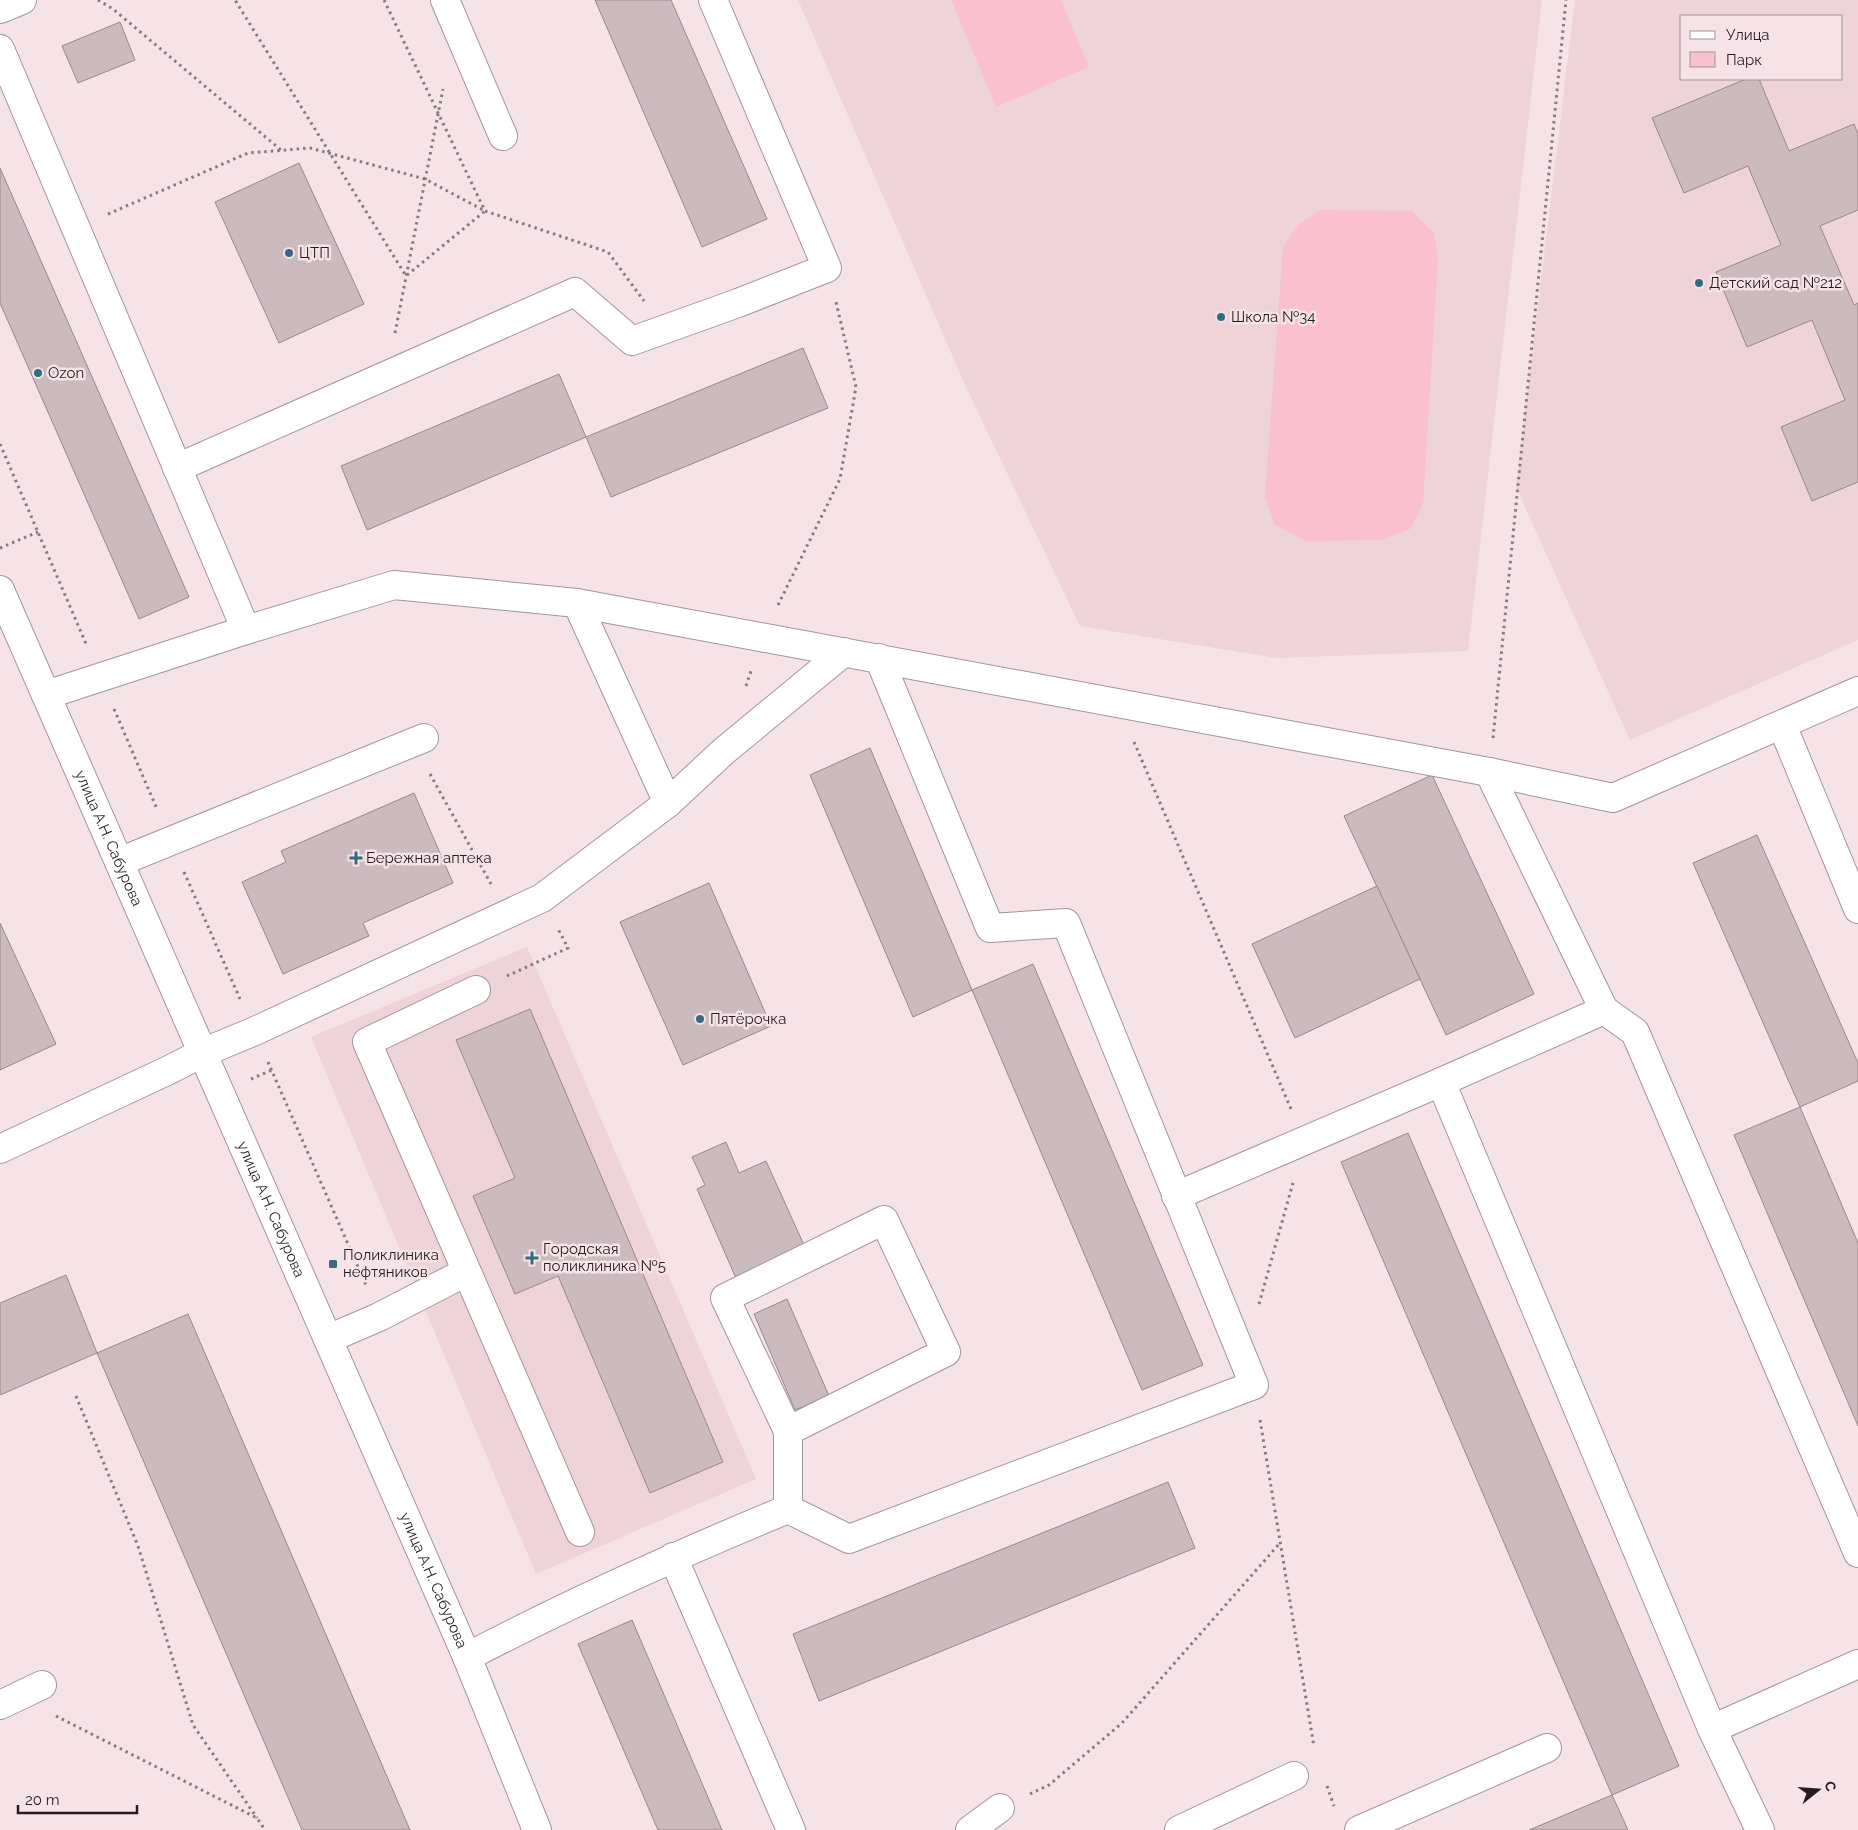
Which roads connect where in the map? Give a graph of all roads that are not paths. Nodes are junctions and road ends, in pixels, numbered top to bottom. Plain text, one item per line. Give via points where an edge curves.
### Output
1 (22, 0) edge
2 (445, 0) edge
3 (713, 0) edge
4 (0, 9) edge
5 (0, 49) edge
6 (502, 136) dead end
7 (178, 468) junction
8 (0, 590) edge
9 (578, 603) junction
10 (246, 630) junction
11 (844, 652) junction
12 (879, 658) junction
13 (1858, 691) edge
14 (46, 695) junction
15 (1782, 725) junction
16 (418, 740) road end
17 (1489, 772) junction
18 (668, 802) junction
19 (119, 862) junction
20 (1858, 909) edge
21 (476, 990) road end
22 (1604, 1010) junction
23 (202, 1053) junction
24 (1441, 1082) junction
25 (0, 1149) edge
26 (1176, 1196) junction
27 (466, 1272) junction
28 (328, 1339) junction
29 (788, 1431) junction
30 (788, 1509) junction
31 (580, 1532) dead end
32 (1858, 1552) edge
33 (674, 1557) junction
34 (467, 1657) junction
35 (1858, 1664) edge
36 (42, 1685) dead end
37 (9, 1701) edge
38 (1712, 1729) junction
39 (1547, 1748) dead end
40 (1294, 1776) dead end
41 (1000, 1808) road end
42 (537, 1830) edge
43 (791, 1830) edge
44 (970, 1830) edge
45 (1179, 1830) edge
46 (1359, 1830) edge
47 (1760, 1830) edge

1 - 4 street
2 - 6 street
3 - 7 street via 827,268 632,340 575,292
5 - 7 street
7 - 10 street
8 - 14 street, улица А.Н. Сабурова
9 - 10 street via 394,585
9 - 11 street
9 - 18 street
10 - 14 street
11 - 12 street
11 - 18 street
12 - 17 street
12 - 26 street via 990,928 1066,923
13 - 15 street
14 - 19 street, улица А.Н. Сабурова
15 - 17 street via 1613,798
15 - 20 street
16 - 19 street
17 - 22 street
18 - 23 street via 542,898
19 - 23 street, улица А.Н. Сабурова
21 - 27 street via 367,1042
22 - 24 street
22 - 32 street via 1635,1032
23 - 25 street
23 - 28 street, улица А.Н. Сабурова
24 - 26 street
24 - 38 street
26 - 30 street via 1254,1385 849,1539
27 - 28 street
27 - 31 street
28 - 34 street, улица А.Н. Сабурова
29 - 29 street via 946,1352 884,1220 725,1298
29 - 30 street
30 - 33 street
33 - 34 street
33 - 43 street
34 - 42 street, улица А.Н. Сабурова
35 - 38 street
36 - 37 street
38 - 47 street
39 - 46 street
40 - 45 street
41 - 44 street

